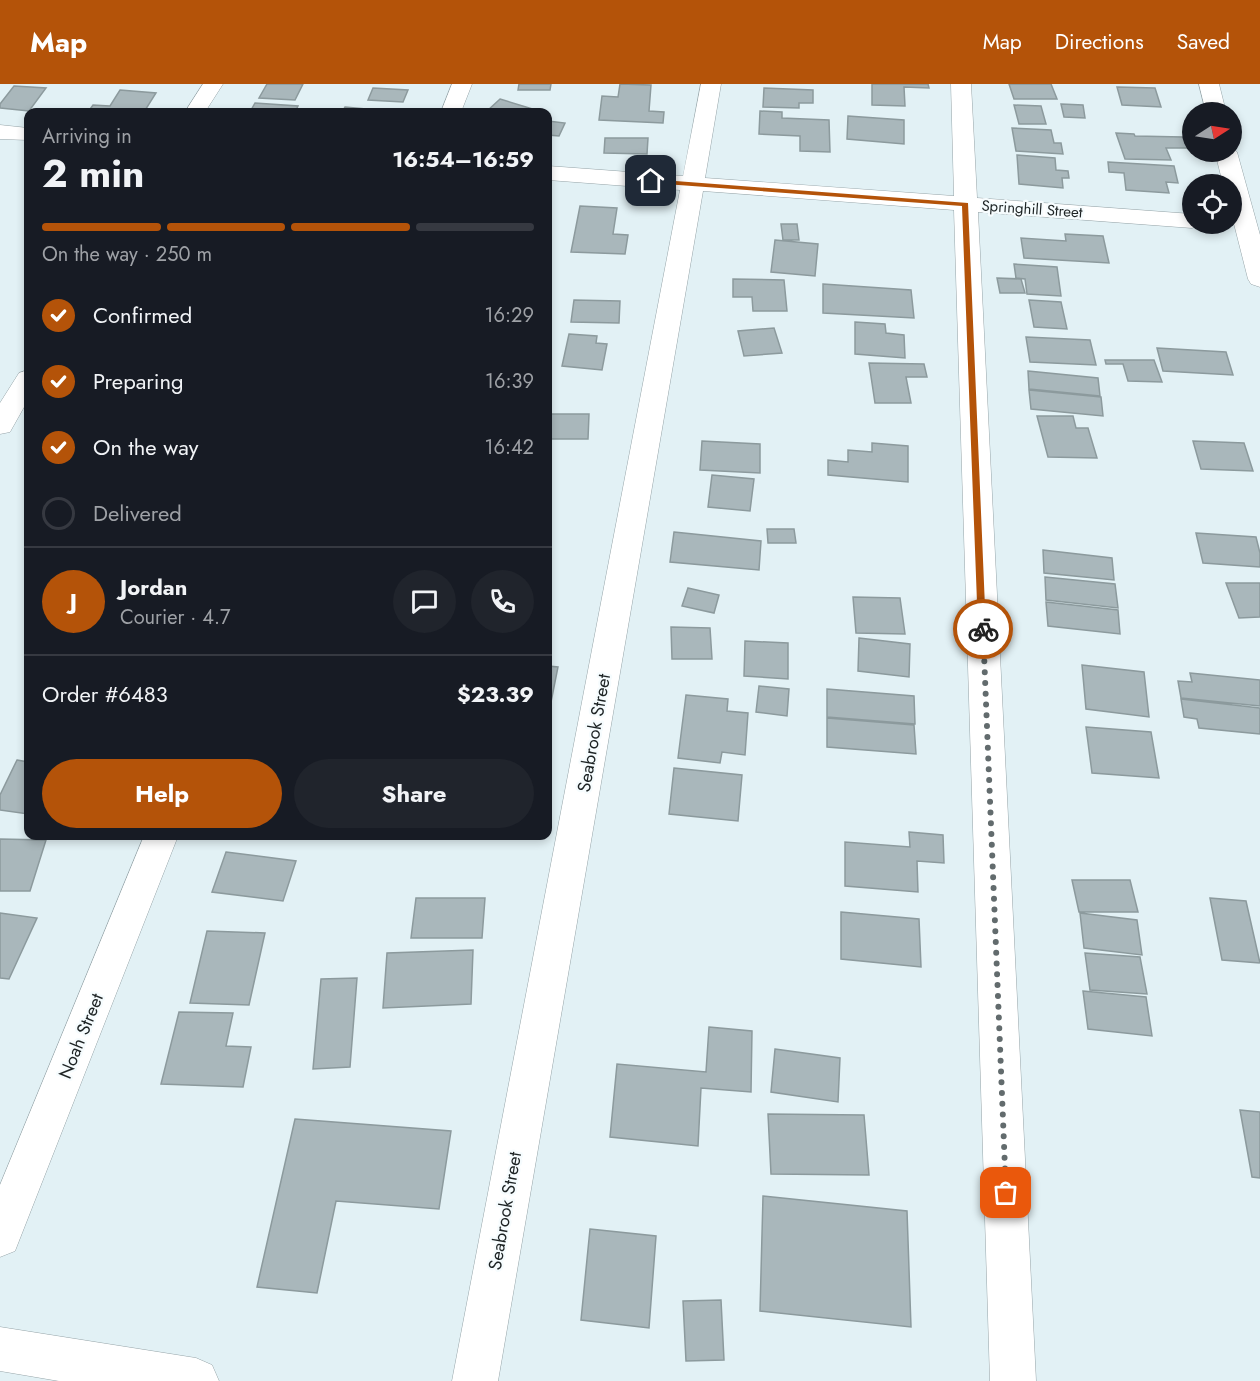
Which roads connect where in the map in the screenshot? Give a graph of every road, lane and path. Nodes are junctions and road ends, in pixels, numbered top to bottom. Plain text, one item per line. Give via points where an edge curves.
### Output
1 (213, 84) edge
2 (462, 84) edge
3 (711, 84) edge
4 (961, 84) edge
5 (1209, 84) edge
6 (1214, 102) edge
7 (198, 108) edge
8 (453, 108) edge
9 (0, 132) edge
10 (24, 134) edge
11 (1228, 162) edge
12 (552, 173) edge
13 (693, 184) junction
14 (966, 204) junction
15 (1182, 220) edge
16 (1243, 225) edge
17 (1260, 279) edge
18 (24, 386) edge
19 (0, 425) edge
20 (159, 840) edge
21 (0, 1236) edge
22 (0, 1349) edge
23 (196, 1381) edge
24 (476, 1381) edge
25 (1013, 1381) edge

1 - 7 street
2 - 8 street
3 - 13 street, Seabrook Street
4 - 14 street
5 - 6 street
9 - 10 street
11 - 16 street
12 - 13 street, Springhill Street
13 - 14 street, Springhill Street
13 - 24 street, Seabrook Street
14 - 15 street, Springhill Street
14 - 25 street
16 - 17 street
18 - 19 street
20 - 21 street, Noah Street
22 - 23 street

